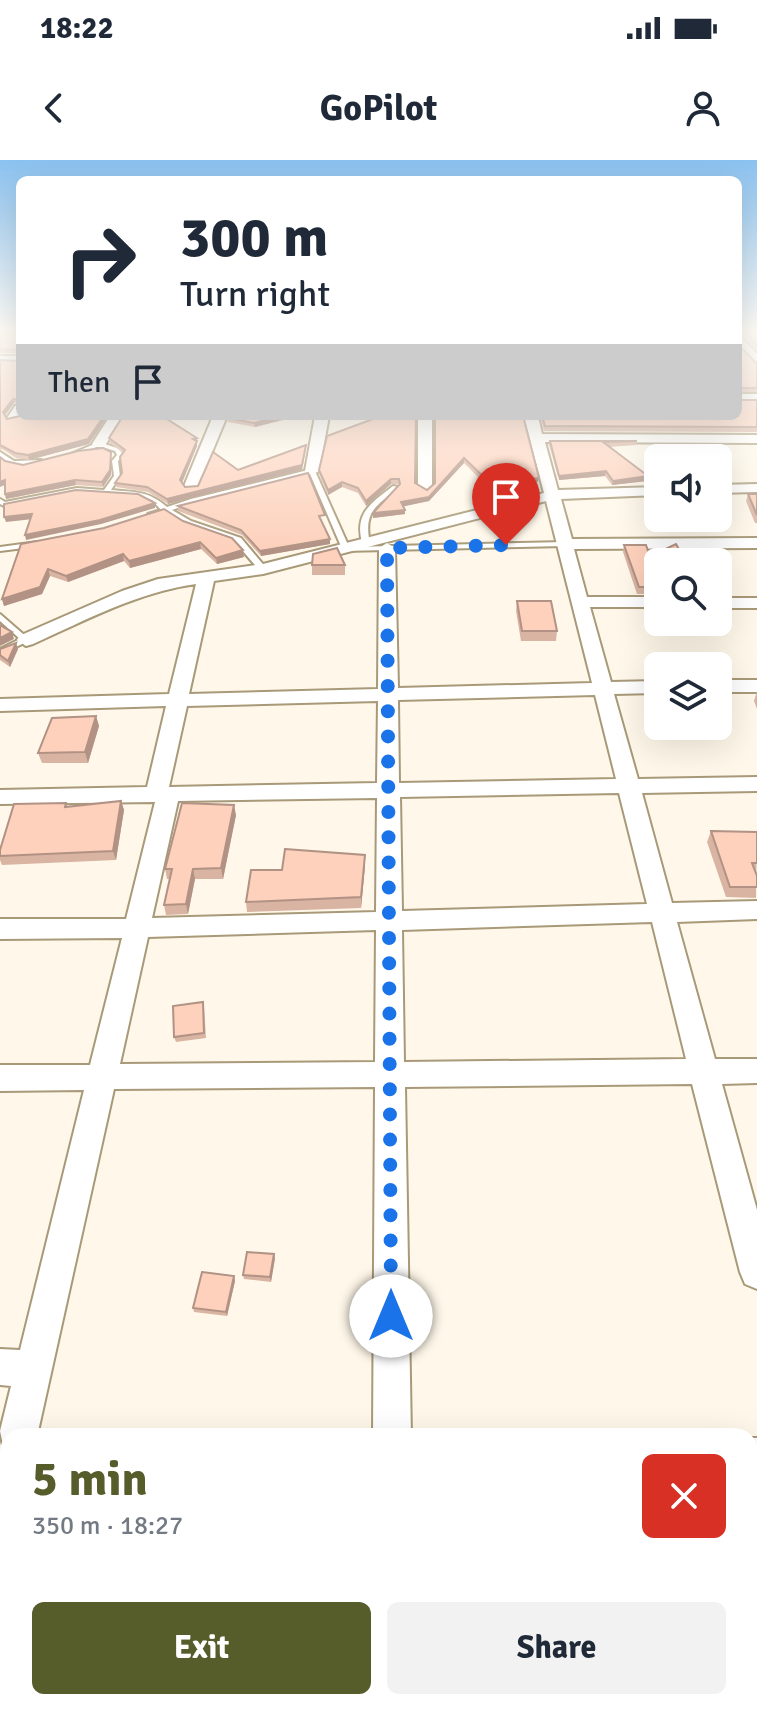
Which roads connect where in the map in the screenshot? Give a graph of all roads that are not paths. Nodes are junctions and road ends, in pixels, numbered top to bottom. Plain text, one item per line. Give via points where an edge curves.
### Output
1 (114, 420) edge
2 (219, 420) edge
3 (321, 420) edge
4 (425, 420) edge
5 (534, 427) edge
6 (757, 439) edge
7 (99, 444) junction
8 (0, 454) edge
9 (69, 456) edge
10 (48, 461) edge
11 (312, 471) junction
12 (395, 487) edge
13 (425, 488) edge
14 (757, 488) edge
15 (732, 489) edge
16 (107, 491) junction
17 (644, 492) edge
18 (192, 493) junction
19 (552, 495) junction
20 (1, 504) edge
21 (166, 510) junction
22 (145, 518) edge
23 (45, 543) edge
24 (757, 543) edge
25 (565, 544) junction
26 (377, 546) junction
27 (0, 549) edge
28 (346, 549) junction
29 (263, 569) junction
30 (206, 577) junction
31 (580, 602) junction
32 (644, 602) edge
33 (732, 603) edge
34 (757, 603) edge
35 (0, 617) edge
36 (26, 640) junction
37 (0, 652) edge
38 (732, 686) edge
39 (757, 686) edge
40 (644, 687) edge
41 (603, 688) junction
42 (388, 694) junction
43 (178, 701) junction
44 (0, 705) edge
45 (757, 784) edge
46 (629, 786) junction
47 (388, 790) junction
48 (162, 795) junction
49 (0, 797) edge
50 (757, 910) edge
51 (662, 912) junction
52 (389, 920) junction
53 (137, 928) junction
54 (0, 929) edge
55 (757, 1071) edge
56 (704, 1072) junction
57 (390, 1075) junction
58 (102, 1077) junction
59 (0, 1078) edge
60 (757, 1272) edge
61 (17, 1368) edge
62 (18, 1428) edge
63 (392, 1428) edge

1 - 7 street
2 - 18 street
3 - 11 street
4 - 13 street
5 - 6 street
5 - 19 street
7 - 9 lane
7 - 16 lane via 120,455 115,461 117,476
8 - 10 lane via 13,463
11 - 18 lane
11 - 28 lane
12 - 26 lane via 363,517 362,528
14 - 15 street
16 - 20 lane via 77,490
16 - 21 lane via 140,494
17 - 19 street
18 - 21 lane
19 - 25 street
19 - 26 street
21 - 22 lane
21 - 29 lane via 238,540
23 - 27 lane
24 - 25 street
25 - 26 lane
25 - 31 street
26 - 28 street
26 - 42 street
28 - 29 street
29 - 30 street
30 - 36 street via 128,595
30 - 43 street
31 - 32 street
31 - 41 street
33 - 34 street
35 - 36 lane
36 - 37 lane
38 - 39 street
40 - 41 street
41 - 42 street
41 - 46 street
42 - 43 street
42 - 47 street
43 - 44 street
43 - 48 street
45 - 46 street
46 - 47 street
46 - 51 street
47 - 48 street
47 - 52 street
48 - 49 street
48 - 53 street
50 - 51 street
51 - 52 street
51 - 56 street
52 - 53 street
52 - 57 street
53 - 54 street
53 - 58 street
55 - 56 street
56 - 57 street
56 - 60 street
57 - 58 street
57 - 63 street
58 - 59 street
58 - 61 street
61 - 62 street

